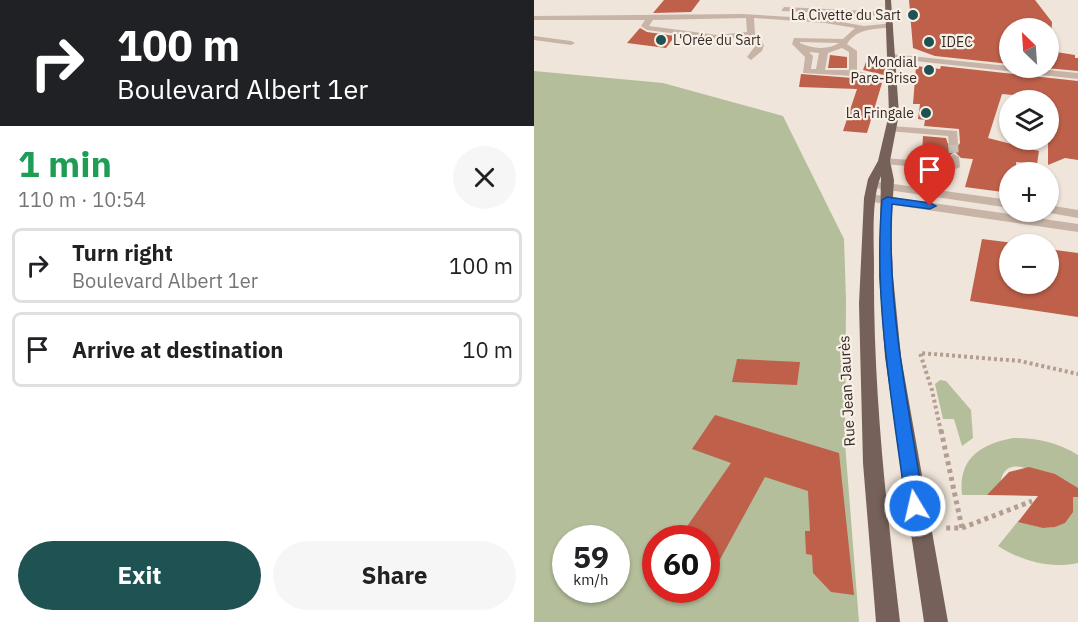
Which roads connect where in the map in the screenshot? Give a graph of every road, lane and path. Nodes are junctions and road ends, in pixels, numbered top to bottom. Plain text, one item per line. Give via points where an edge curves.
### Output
1 (783, 0) edge
2 (888, 0) edge
3 (782, 9) junction
4 (733, 10) dead end
5 (889, 14) junction
6 (650, 18) junction
7 (750, 18) junction
8 (535, 19) edge
9 (890, 25) junction
10 (865, 28) junction
11 (751, 34) junction
12 (534, 38) edge
13 (571, 43) dead end
14 (843, 43) junction
15 (801, 49) junction
16 (824, 50) junction
17 (751, 57) dead end
18 (891, 57) junction
19 (820, 72) junction
20 (853, 73) junction
21 (1078, 76) edge
22 (892, 80) junction
23 (892, 129) junction
24 (953, 142) dead end
25 (954, 157) dead end
26 (884, 161) junction
27 (879, 192) junction
28 (999, 203) edge
29 (1059, 210) edge
30 (1078, 213) edge
31 (1078, 228) edge
32 (1078, 374) edge
33 (1032, 501) dead end
34 (919, 528) junction
35 (962, 528) junction
36 (888, 622) edge
37 (936, 622) edge

1 - 3 street
2 - 5 main road, Rue Jean Jaurès
3 - 4 street
3 - 5 street
5 - 9 main road, Rue Jean Jaurès
6 - 7 street
6 - 8 street
6 - 11 street via 647,28 717,38
7 - 10 street
7 - 11 street
9 - 10 street
9 - 18 main road, Rue Jean Jaurès
10 - 14 street via 849,34
11 - 17 street via 760,45
12 - 13 street
14 - 15 street via 797,40
14 - 16 street
14 - 20 street via 853,51
15 - 16 street
15 - 19 street via 809,56 806,71
16 - 19 street
18 - 21 street
18 - 22 main road, Rue Jean Jaurès
19 - 20 street
20 - 22 street
22 - 23 main road, Rue Jean Jaurès
23 - 24 street via 953,133
23 - 26 main road, Rue Jean Jaurès
25 - 26 street via 954,167
26 - 27 main road, Rue Jean Jaurès via 878,171
27 - 28 street
27 - 31 street
27 - 34 main road, Rue Jean Jaurès via 889,320
27 - 36 main road, Rue Jean Jaurès via 865,314 872,459
29 - 30 street
32 - 35 path via 1035,364 920,353 932,390
33 - 35 path
34 - 35 path
34 - 37 main road, Rue Jean Jaurès

